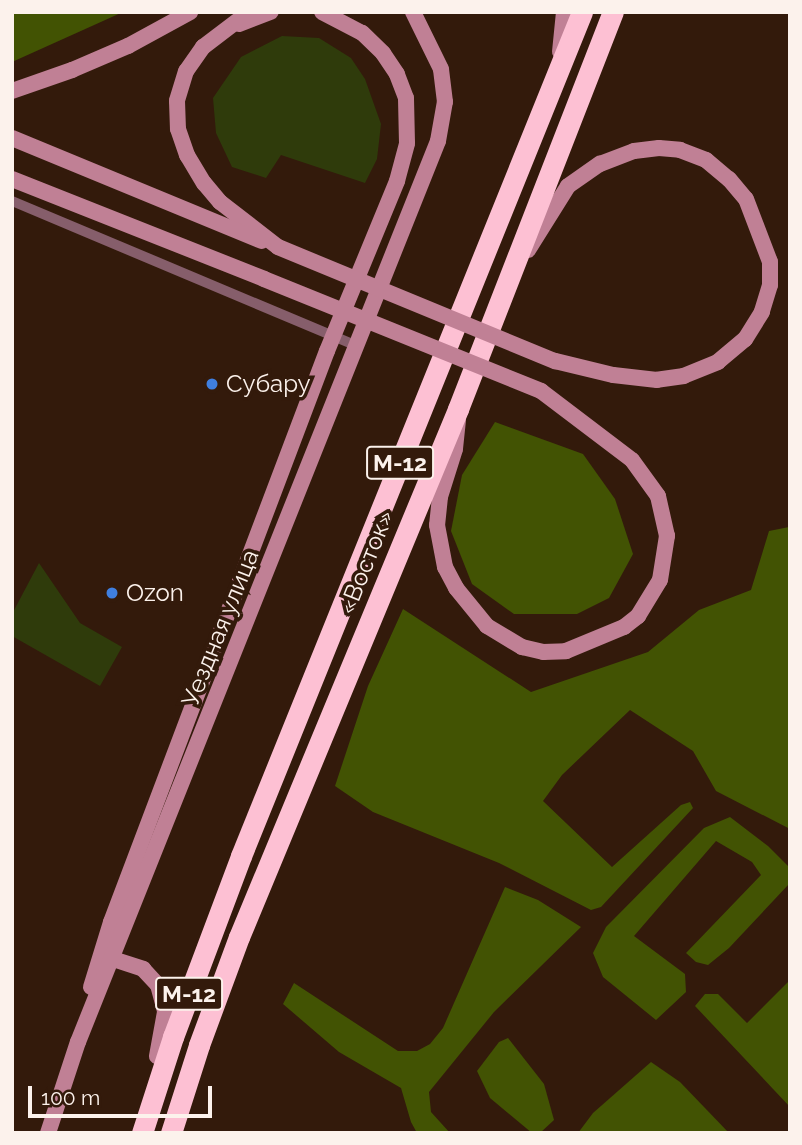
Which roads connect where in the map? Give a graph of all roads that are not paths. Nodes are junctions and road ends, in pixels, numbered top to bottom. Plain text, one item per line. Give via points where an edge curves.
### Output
1 (190, 12) edge
2 (249, 12) edge
3 (271, 12) edge
4 (323, 12) edge
5 (413, 12) edge
6 (564, 12) edge
7 (582, 12) edge
8 (613, 12) edge
9 (234, 26) junction
10 (559, 69) junction
11 (12, 91) edge
12 (12, 138) edge
13 (12, 180) edge
14 (12, 201) edge
15 (278, 247) junction
16 (507, 282) junction
17 (333, 336) junction
18 (357, 346) junction
19 (457, 409) junction
20 (108, 956) junction
21 (48, 1133) edge
22 (141, 1133) edge
23 (171, 1133) edge

1 - 11 street via 128,46
2 - 9 street
3 - 9 street
4 - 17 street, Уездная улица via 362,33 383,53 397,74 409,121 397,181
5 - 18 street, Уездная улица via 441,69 445,102 438,141
6 - 10 street
7 - 10 highway, «Восток»
8 - 16 highway, «Восток» / М-12
9 - 15 street via 203,47 186,71 177,101 178,129 187,155 212,193
10 - 22 highway, «Восток» / М-12 via 236,869
12 - 15 street
13 - 19 street, bridge via 541,391 632,460 658,496 667,536 660,580 638,616 624,627 566,651 522,647 487,625 445,567 437,525 459,427
14 - 17 street
15 - 16 street, bridge via 555,362 657,380 684,376 718,362 745,339 762,312 770,285 770,262 746,199 729,178 706,160 680,150 634,151 600,164 568,186
16 - 19 highway, «Восток» / М-12
17 - 18 street
17 - 20 street, Уездная улица via 116,909
18 - 20 street, Уездная улица
19 - 23 highway, «Восток» / М-12 via 239,937
20 - 21 street, Уездная улица
20 - 22 street via 151,976 165,1012

